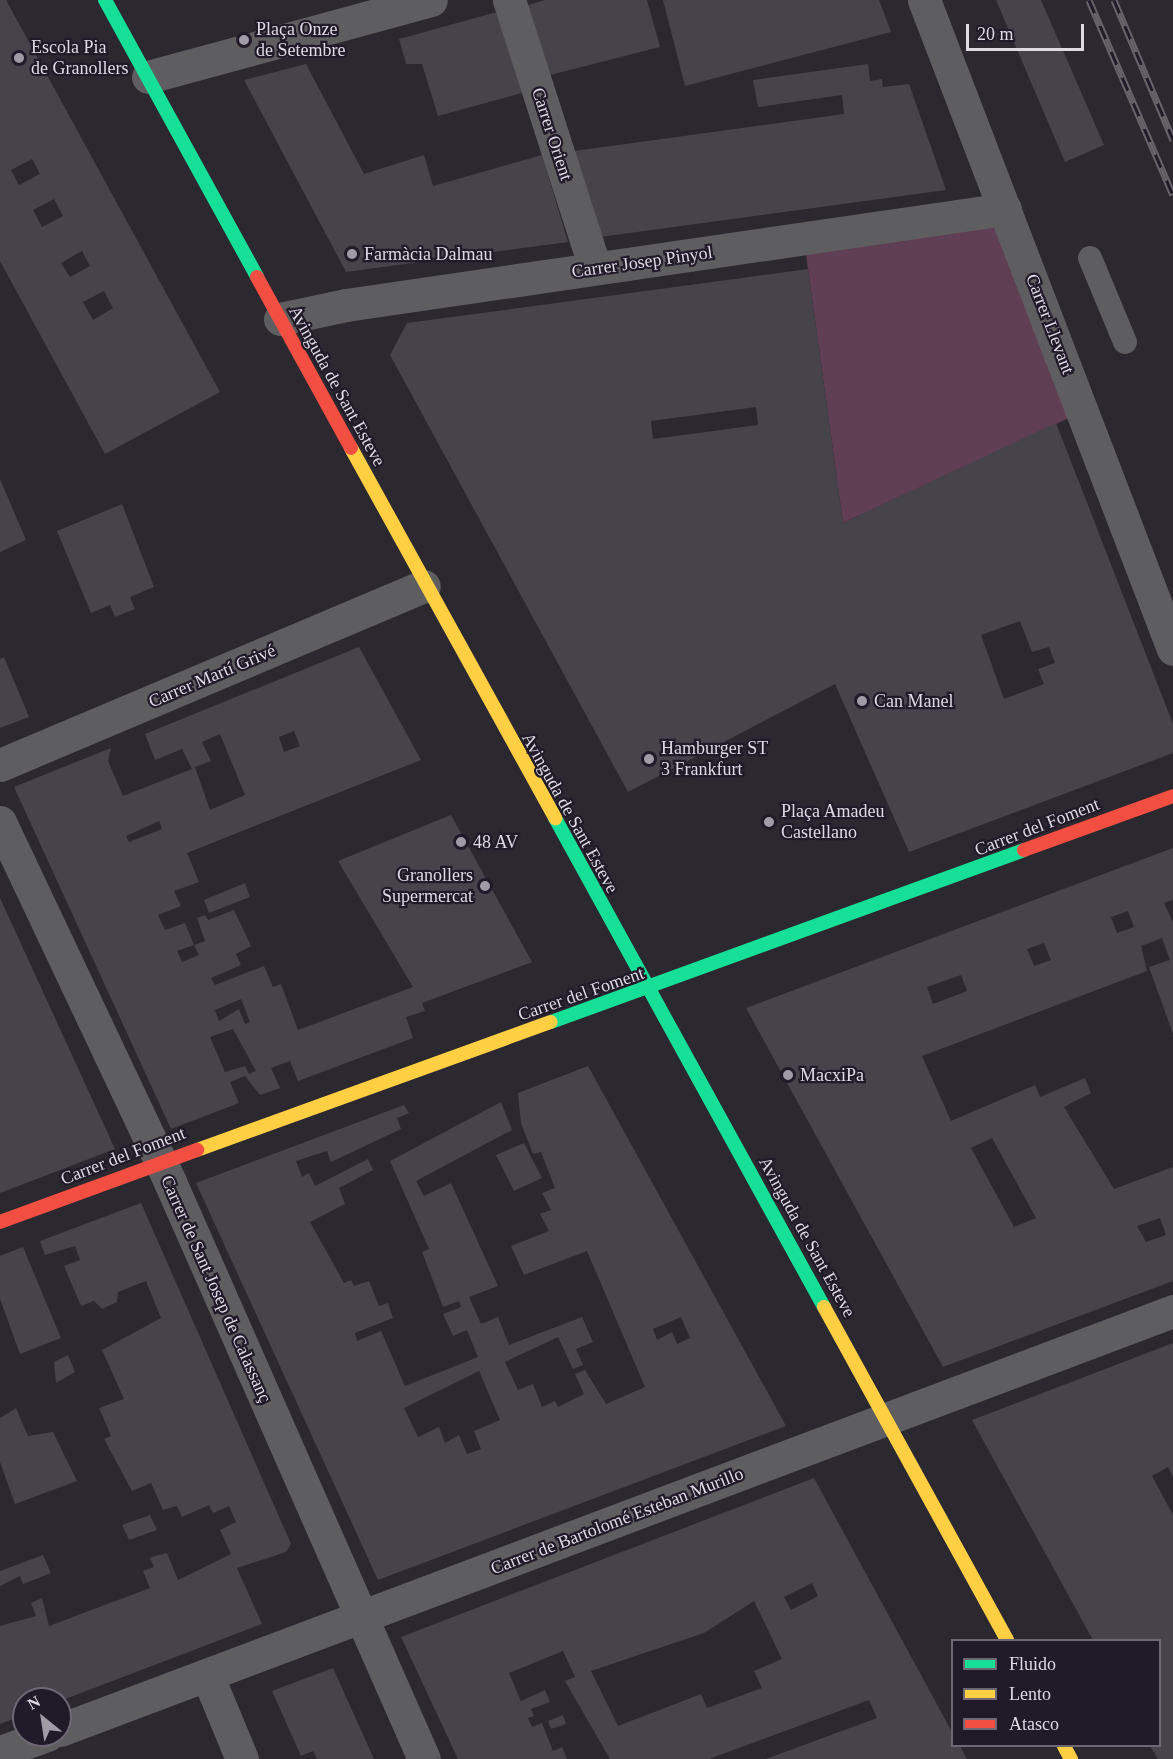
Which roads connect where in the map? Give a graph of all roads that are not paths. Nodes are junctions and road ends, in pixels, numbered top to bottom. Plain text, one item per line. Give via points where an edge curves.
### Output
1 (105, 0) edge
2 (431, 0) edge
3 (509, 0) edge
4 (924, 0) edge
5 (147, 77) junction
6 (1005, 208) junction
7 (1090, 258) dead end
8 (595, 268) junction
9 (280, 320) junction
10 (1125, 342) dead end
11 (424, 586) junction
12 (1173, 649) edge
13 (0, 765) edge
14 (1173, 795) edge
15 (0, 822) edge
16 (647, 990) junction
17 (159, 1160) junction
18 (0, 1222) edge
19 (1173, 1311) edge
20 (886, 1417) junction
21 (360, 1621) junction
22 (1006, 1639) edge
23 (208, 1677) junction
24 (72, 1726) edge
25 (242, 1759) edge
26 (424, 1759) edge

1 - 5 street, Avinguda de Sant Esteve
2 - 5 street
3 - 8 street, Carrer Orient
4 - 6 street, Carrer Llevant
5 - 9 street, Avinguda de Sant Esteve
6 - 8 street, Carrer Josep Pinyol
6 - 12 street, Carrer Llevant
7 - 10 lane
8 - 9 street, Carrer Josep Pinyol
9 - 11 street, Avinguda de Sant Esteve
11 - 13 street, Carrer Martí Grivé
11 - 16 street, Avinguda de Sant Esteve
14 - 16 street, Carrer del Foment
15 - 17 street, Carrer de Sant Josep de Calassanç
16 - 17 street, Carrer del Foment
16 - 20 street, Avinguda de Sant Esteve
17 - 18 street, Carrer del Foment
17 - 21 street, Carrer de Sant Josep de Calassanç
19 - 20 street, Carrer de Bartolomé Esteban Murillo
20 - 21 street, Carrer de Bartolomé Esteban Murillo
20 - 22 street, Avinguda de Sant Esteve
21 - 23 street, Carrer de Bartolomé Esteban Murillo
21 - 26 street, Carrer de Sant Josep de Calassanç
23 - 24 street, Carrer de Bartolomé Esteban Murillo
23 - 25 street

